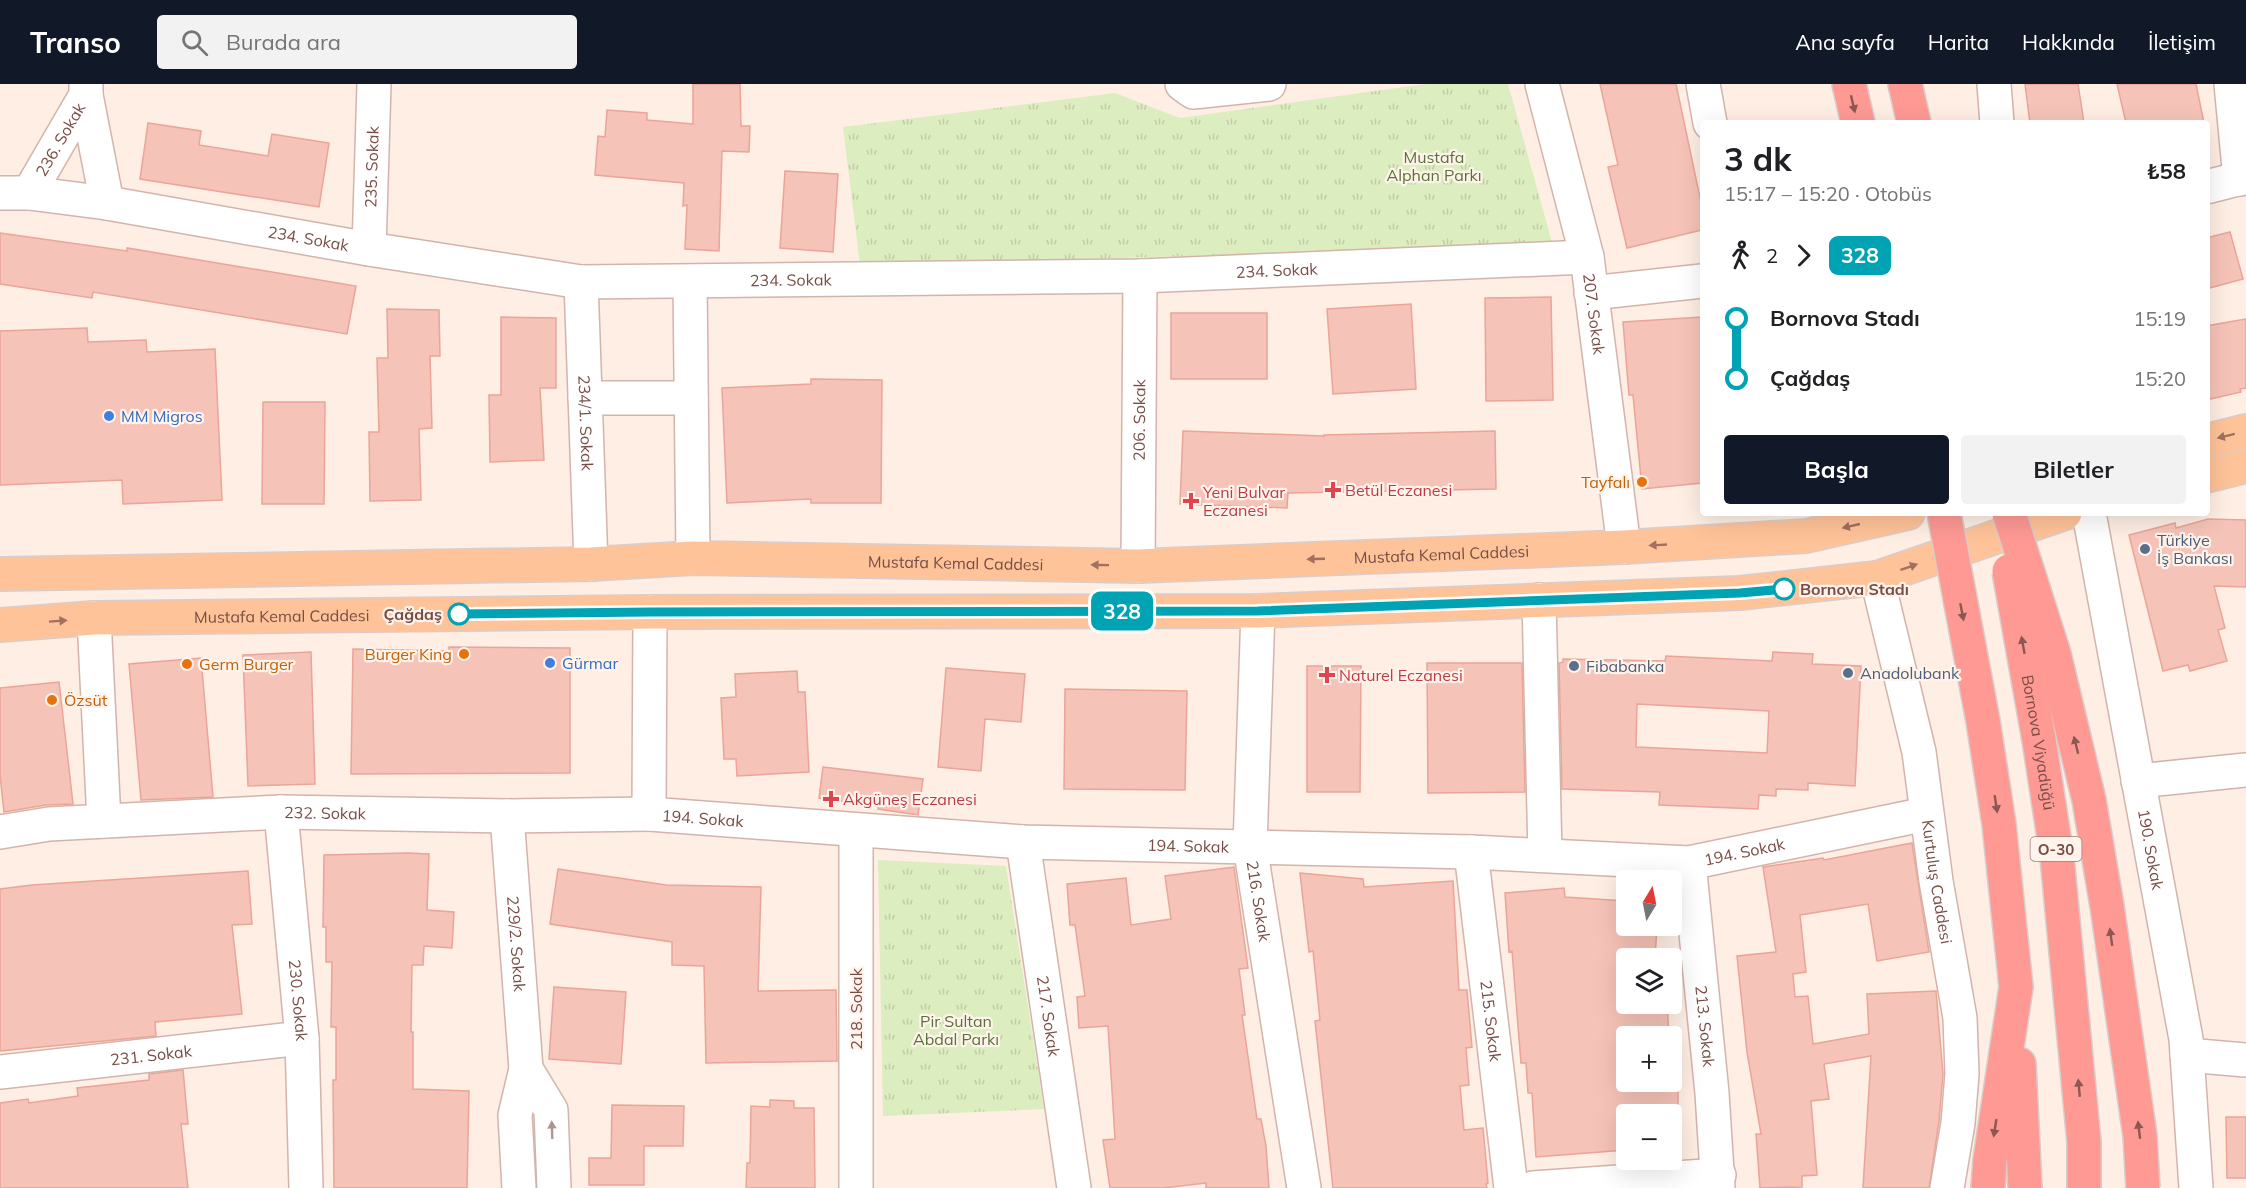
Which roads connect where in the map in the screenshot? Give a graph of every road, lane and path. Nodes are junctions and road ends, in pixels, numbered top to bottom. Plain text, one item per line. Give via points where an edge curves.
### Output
1 (374, 84) edge
2 (1182, 84) edge
3 (1269, 84) edge
4 (1542, 84) edge
5 (1703, 84) edge
6 (1849, 84) edge
7 (1905, 84) edge
8 (1994, 84) edge
9 (2230, 84) edge
10 (86, 89) edge
11 (1709, 120) edge
12 (1857, 120) edge
13 (1913, 120) edge
14 (1997, 120) edge
15 (2243, 178) edge
16 (2210, 186) edge
17 (14, 193) edge
18 (107, 203) junction
19 (369, 249) junction
20 (1587, 257) junction
21 (1140, 276) junction
22 (1700, 281) edge
23 (581, 282) junction
24 (690, 282) junction
25 (1591, 293) junction
26 (585, 398) junction
27 (691, 399) junction
28 (2246, 431) edge
29 (2210, 440) edge
30 (2246, 466) edge
31 (2210, 475) edge
32 (1895, 516) edge
33 (1945, 516) edge
34 (1999, 516) edge
35 (2010, 516) edge
36 (2056, 516) edge
37 (2090, 516) edge
38 (1624, 547) junction
39 (693, 558) junction
40 (591, 564) junction
41 (1138, 566) junction
42 (0, 574) edge
43 (1877, 578) junction
44 (1539, 600) junction
45 (1258, 611) junction
46 (650, 612) junction
47 (94, 618) junction
48 (0, 625) edge
49 (2246, 770) edge
50 (2138, 781) junction
51 (281, 812) junction
52 (649, 814) junction
53 (1926, 814) junction
54 (507, 816) junction
55 (104, 821) junction
56 (856, 830) junction
57 (0, 832) edge
58 (1023, 842) junction
59 (1250, 846) junction
60 (1471, 852) junction
61 (1545, 855) junction
62 (1689, 863) junction
63 (2016, 987) junction
64 (302, 1038) junction
65 (2187, 1055) junction
66 (2246, 1060) edge
67 (526, 1069) junction
68 (0, 1072) edge
69 (1719, 1181) edge
70 (306, 1188) edge
71 (519, 1188) edge
72 (554, 1188) edge
73 (856, 1188) edge
74 (1074, 1188) edge
75 (1305, 1188) edge
76 (1511, 1188) edge
77 (1533, 1188) edge
78 (1947, 1188) edge
79 (1989, 1188) edge
80 (2025, 1188) edge
81 (2084, 1188) edge
82 (2143, 1188) edge
83 (2196, 1188) edge

1 - 19 street, 235. Sokak
2 - 3 street via 1193,93
4 - 20 street, 207. Sokak
5 - 11 street
6 -> 12 highway
7 - 13 highway
8 - 14 street
9 - 15 street
10 - 17 street, 236. Sokak
10 - 18 street
15 - 16 street
17 - 18 street, 234. Sokak
18 - 19 street, 234. Sokak
19 - 23 street, 234. Sokak
20 - 21 street, 234. Sokak
20 - 25 street, 207. Sokak
21 - 24 street, 234. Sokak
21 - 41 street, 206. Sokak
22 - 25 street
23 - 24 street, 234. Sokak
23 - 26 street, 234/1. Sokak
24 - 27 street
25 - 38 street, 207. Sokak
26 - 27 street
26 - 40 street, 234/1. Sokak
27 - 39 street
28 -> 29 main road
30 - 31 main road
32 -> 38 main road, Mustafa Kemal Caddesi via 1806,536
33 -> 63 highway, bridge via 1999,824
81 -> 34 highway, Bornova Viyadüğü / O-30, bridge via 2084,1142 2057,857
82 -> 35 highway, bridge via 2140,1136 2089,800 2054,654
43 -> 36 main road, Mustafa Kemal Caddesi
37 - 50 street, 190. Sokak
38 -> 41 main road, Mustafa Kemal Caddesi
39 - 40 main road, Mustafa Kemal Caddesi
41 -> 39 main road, Mustafa Kemal Caddesi
40 - 42 main road, Mustafa Kemal Caddesi
43 - 44 main road, Mustafa Kemal Caddesi via 1740,593
43 - 53 street, Kurtuluş Caddesi via 1919,752
44 - 45 main road, Mustafa Kemal Caddesi
44 - 61 street
45 - 46 main road, Mustafa Kemal Caddesi
45 - 59 street, 216. Sokak
46 - 47 main road, Mustafa Kemal Caddesi
46 - 52 street, 194. Sokak
48 -> 47 main road, Mustafa Kemal Caddesi
47 - 55 street
49 - 50 street
50 - 65 street, 190. Sokak
51 - 54 street, 232. Sokak
51 - 55 street, 232. Sokak
51 - 64 street, 230. Sokak
52 - 54 street, 232. Sokak
52 - 56 street, 194. Sokak
53 - 62 street, 194. Sokak
53 - 78 street, Kurtuluş Caddesi via 1960,1018 1962,1074
54 - 67 street, 229/2. Sokak
55 - 57 street, 232. Sokak
56 - 58 street, 194. Sokak
56 - 73 street, 218. Sokak
58 - 59 street, 194. Sokak
58 - 74 street, 217. Sokak
59 - 60 street, 194. Sokak
59 - 75 street, 216. Sokak
60 - 61 street, 194. Sokak
60 - 76 street, 215. Sokak
61 - 62 street, 194. Sokak
62 - 69 street, 213. Sokak
63 -> 79 highway
63 - 80 highway
64 - 68 street, 231. Sokak
64 - 70 street, 230. Sokak
65 - 66 street
65 - 83 street, 190. Sokak
67 - 71 street via 516,1115
72 -> 67 street via 551,1110
69 - 77 street

